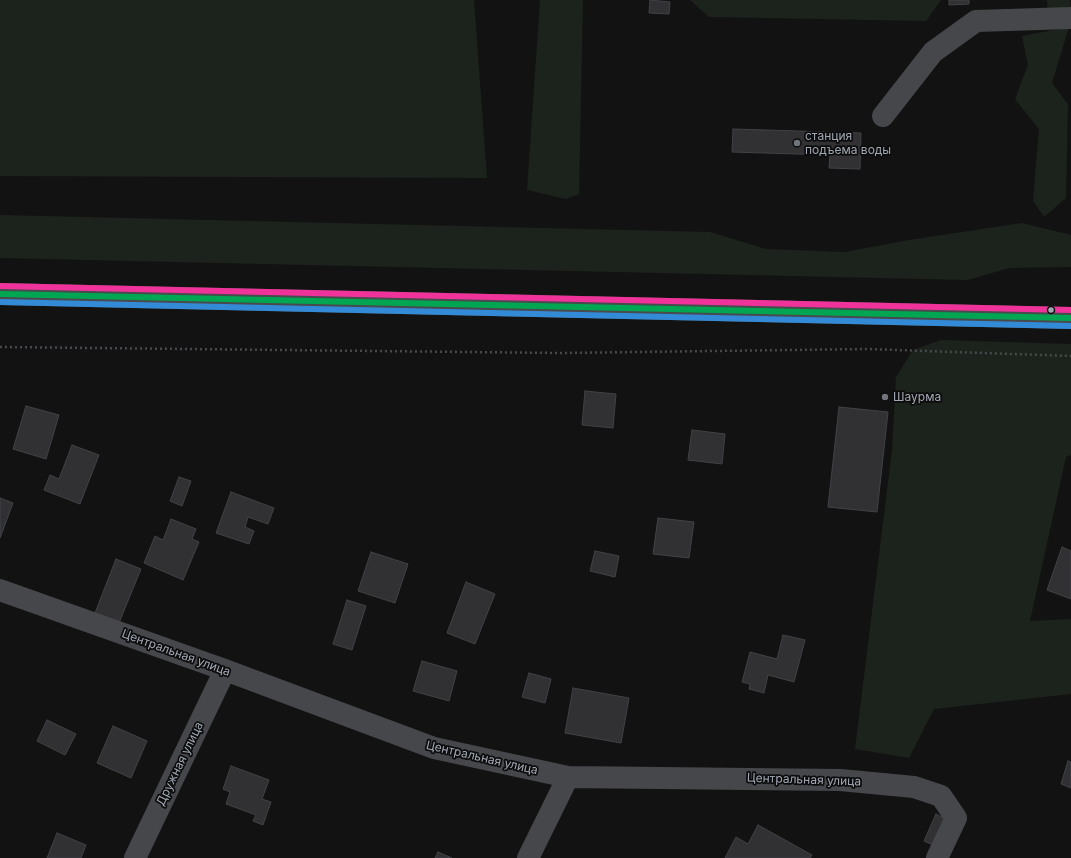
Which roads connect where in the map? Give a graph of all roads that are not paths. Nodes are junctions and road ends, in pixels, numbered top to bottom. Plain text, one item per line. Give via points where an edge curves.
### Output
1 (1071, 18) edge
2 (883, 116) dead end
3 (0, 294) edge
4 (1071, 318) edge
5 (0, 590) edge
6 (225, 670) junction
7 (568, 777) junction
8 (135, 858) edge
9 (528, 858) edge
10 (937, 858) edge

1 - 2 street via 976,21 933,52
3 - 4 main road
5 - 6 street, Центральная улица
6 - 7 street, Центральная улица via 434,748
6 - 8 street, Дружная улица
7 - 9 street
7 - 10 street, Центральная улица via 840,780 914,787 942,796 956,818

